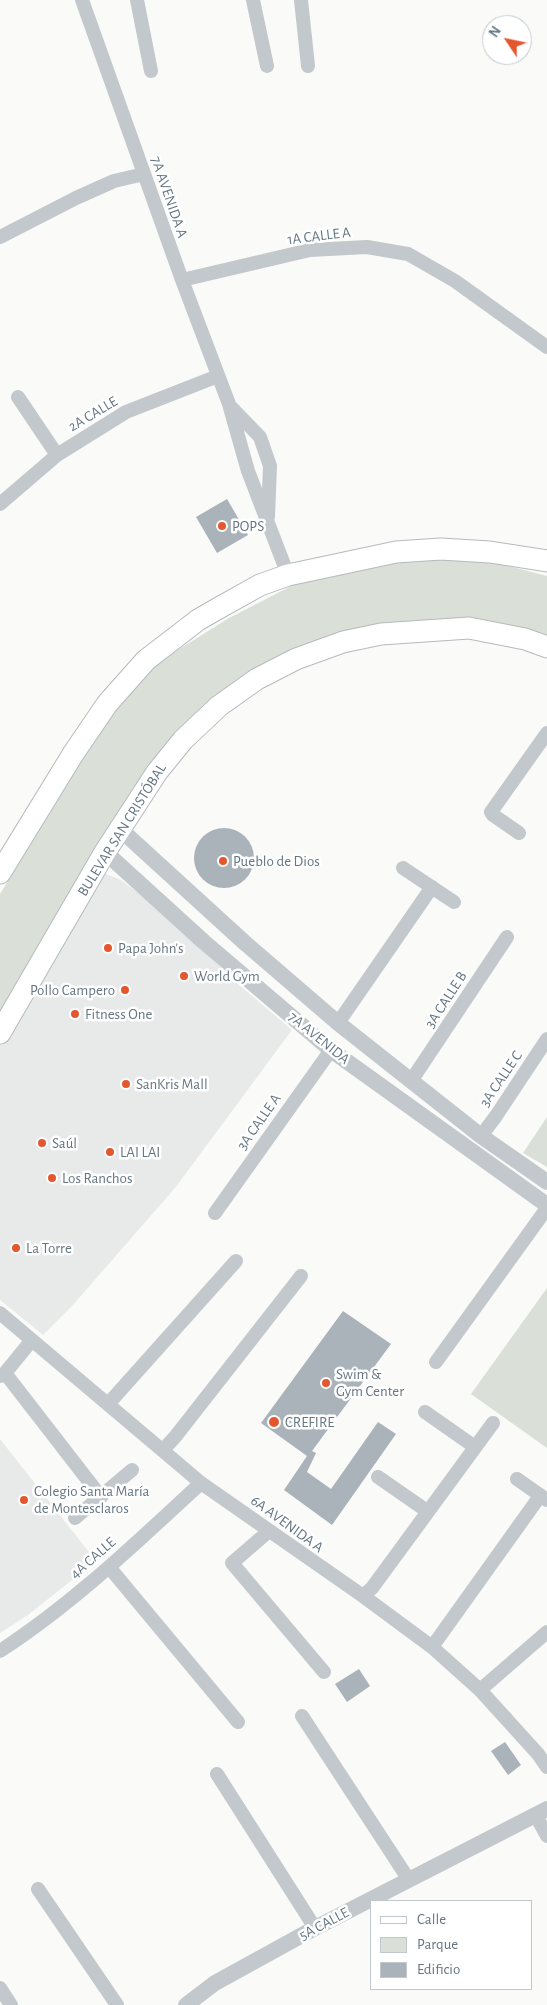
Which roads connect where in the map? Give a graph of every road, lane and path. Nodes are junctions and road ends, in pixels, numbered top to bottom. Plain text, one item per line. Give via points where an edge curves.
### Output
1 (82, 0) edge
2 (137, 0) edge
3 (254, 0) edge
4 (301, 0) edge
5 (267, 66) dead end
6 (308, 66) dead end
7 (151, 70) dead end
8 (144, 174) junction
9 (0, 237) edge
10 (182, 280) junction
11 (547, 347) edge
12 (218, 376) junction
13 (18, 397) dead end
14 (229, 404) junction
15 (57, 455) junction
16 (0, 504) edge
17 (268, 523) junction
18 (547, 561) edge
19 (288, 575) junction
20 (546, 647) edge
21 (547, 733) edge
22 (120, 829) junction
23 (519, 833) dead end
24 (105, 852) junction
25 (403, 868) dead end
26 (0, 873) edge
27 (432, 887) junction
28 (454, 902) dead end
29 (507, 937) dead end
30 (245, 944) junction
31 (229, 964) junction
32 (338, 1022) junction
33 (0, 1033) edge
34 (547, 1040) edge
35 (331, 1050) junction
36 (411, 1081) junction
37 (481, 1136) junction
38 (547, 1182) edge
39 (547, 1206) edge
40 (215, 1213) dead end
41 (236, 1261) dead end
42 (301, 1276) dead end
43 (0, 1314) edge
44 (32, 1340) junction
45 (436, 1362) dead end
46 (2, 1375) edge
47 (109, 1403) junction
48 (425, 1412) dead end
49 (493, 1423) dead end
50 (475, 1446) junction
51 (163, 1450) junction
52 (132, 1470) dead end
53 (378, 1477) dead end
54 (517, 1479) dead end
55 (201, 1483) junction
56 (101, 1497) junction
57 (544, 1498) edge
58 (427, 1512) junction
59 (75, 1518) dead end
60 (269, 1531) junction
61 (109, 1567) junction
62 (363, 1596) junction
63 (547, 1632) edge
64 (432, 1647) junction
65 (0, 1651) edge
66 (324, 1672) dead end
67 (480, 1690) junction
68 (302, 1716) dead end
69 (238, 1722) dead end
70 (543, 1751) edge
71 (547, 1767) edge
72 (217, 1774) dead end
73 (542, 1812) edge
74 (547, 1836) edge
75 (409, 1880) junction
76 (38, 1889) dead end
77 (315, 1928) junction
78 (0, 1988) edge
79 (11, 2005) edge
80 (117, 2005) edge
81 (186, 2005) edge

1 - 8 street, 7A AVENIDA A
2 - 7 street
3 - 5 street
4 - 6 street
8 - 9 street via 114,181
8 - 10 street, 7A AVENIDA A
10 - 11 street, 1A CALLE A via 310,250 367,247 408,254 455,281
10 - 12 street, 7A AVENIDA A
12 - 14 street, 7A AVENIDA A
12 - 15 street, 2A CALLE via 126,412
13 - 15 street
14 - 17 street, 7A AVENIDA A via 248,471
14 - 17 street, 7A AVENIDA A via 260,437 270,466
15 - 16 street, 2A CALLE
17 - 19 street, 7A AVENIDA A
18 - 19 main road via 490,552 405,551
19 - 26 main road via 260,585 198,620 146,660 107,704 77,747
20 - 22 main road, BULEVAR SAN CRISTÓBAL via 525,639 469,628 381,634 343,642 296,660 257,679 219,706 183,740 157,772
21 - 23 street via 491,812
22 - 24 main road, BULEVAR SAN CRISTÓBAL
22 - 30 street, 7A AVENIDA
24 - 31 street, 7A AVENIDA
24 - 33 main road, BULEVAR SAN CRISTÓBAL
25 - 27 street
27 - 28 street
27 - 32 street
29 - 36 street, 3A CALLE B
30 - 31 street
30 - 32 street, 7A AVENIDA
31 - 35 street, 7A AVENIDA
32 - 36 street, 7A AVENIDA
34 - 37 street, 3A CALLE C
35 - 39 street, 7A AVENIDA
35 - 40 street, 3A CALLE A
36 - 37 street, 7A AVENIDA
37 - 38 street, 7A AVENIDA
39 - 45 street
41 - 47 street
42 - 51 street
43 - 44 street, 6A AVENIDA A
44 - 46 street
44 - 47 street, 6A AVENIDA A
46 - 56 street
47 - 51 street, 6A AVENIDA A
48 - 50 street
49 - 50 street
50 - 58 street
51 - 55 street, 6A AVENIDA A
52 - 56 street
53 - 58 street
54 - 57 street
55 - 60 street, 6A AVENIDA A
55 - 61 street, 4A CALLE
56 - 59 street
57 - 64 street
58 - 62 street
60 - 62 street, 6A AVENIDA A
60 - 66 street via 232,1563
61 - 65 street, 4A CALLE
61 - 69 street
62 - 64 street, 6A AVENIDA A
63 - 67 street
64 - 67 street, 6A AVENIDA A
67 - 70 street, 6A AVENIDA A
68 - 75 street
70 - 71 street, 6A AVENIDA A
72 - 77 street
73 - 74 street
73 - 75 street, 5A CALLE
75 - 77 street, 5A CALLE
76 - 80 street
77 - 81 street, 5A CALLE via 215,1983
78 - 79 street

